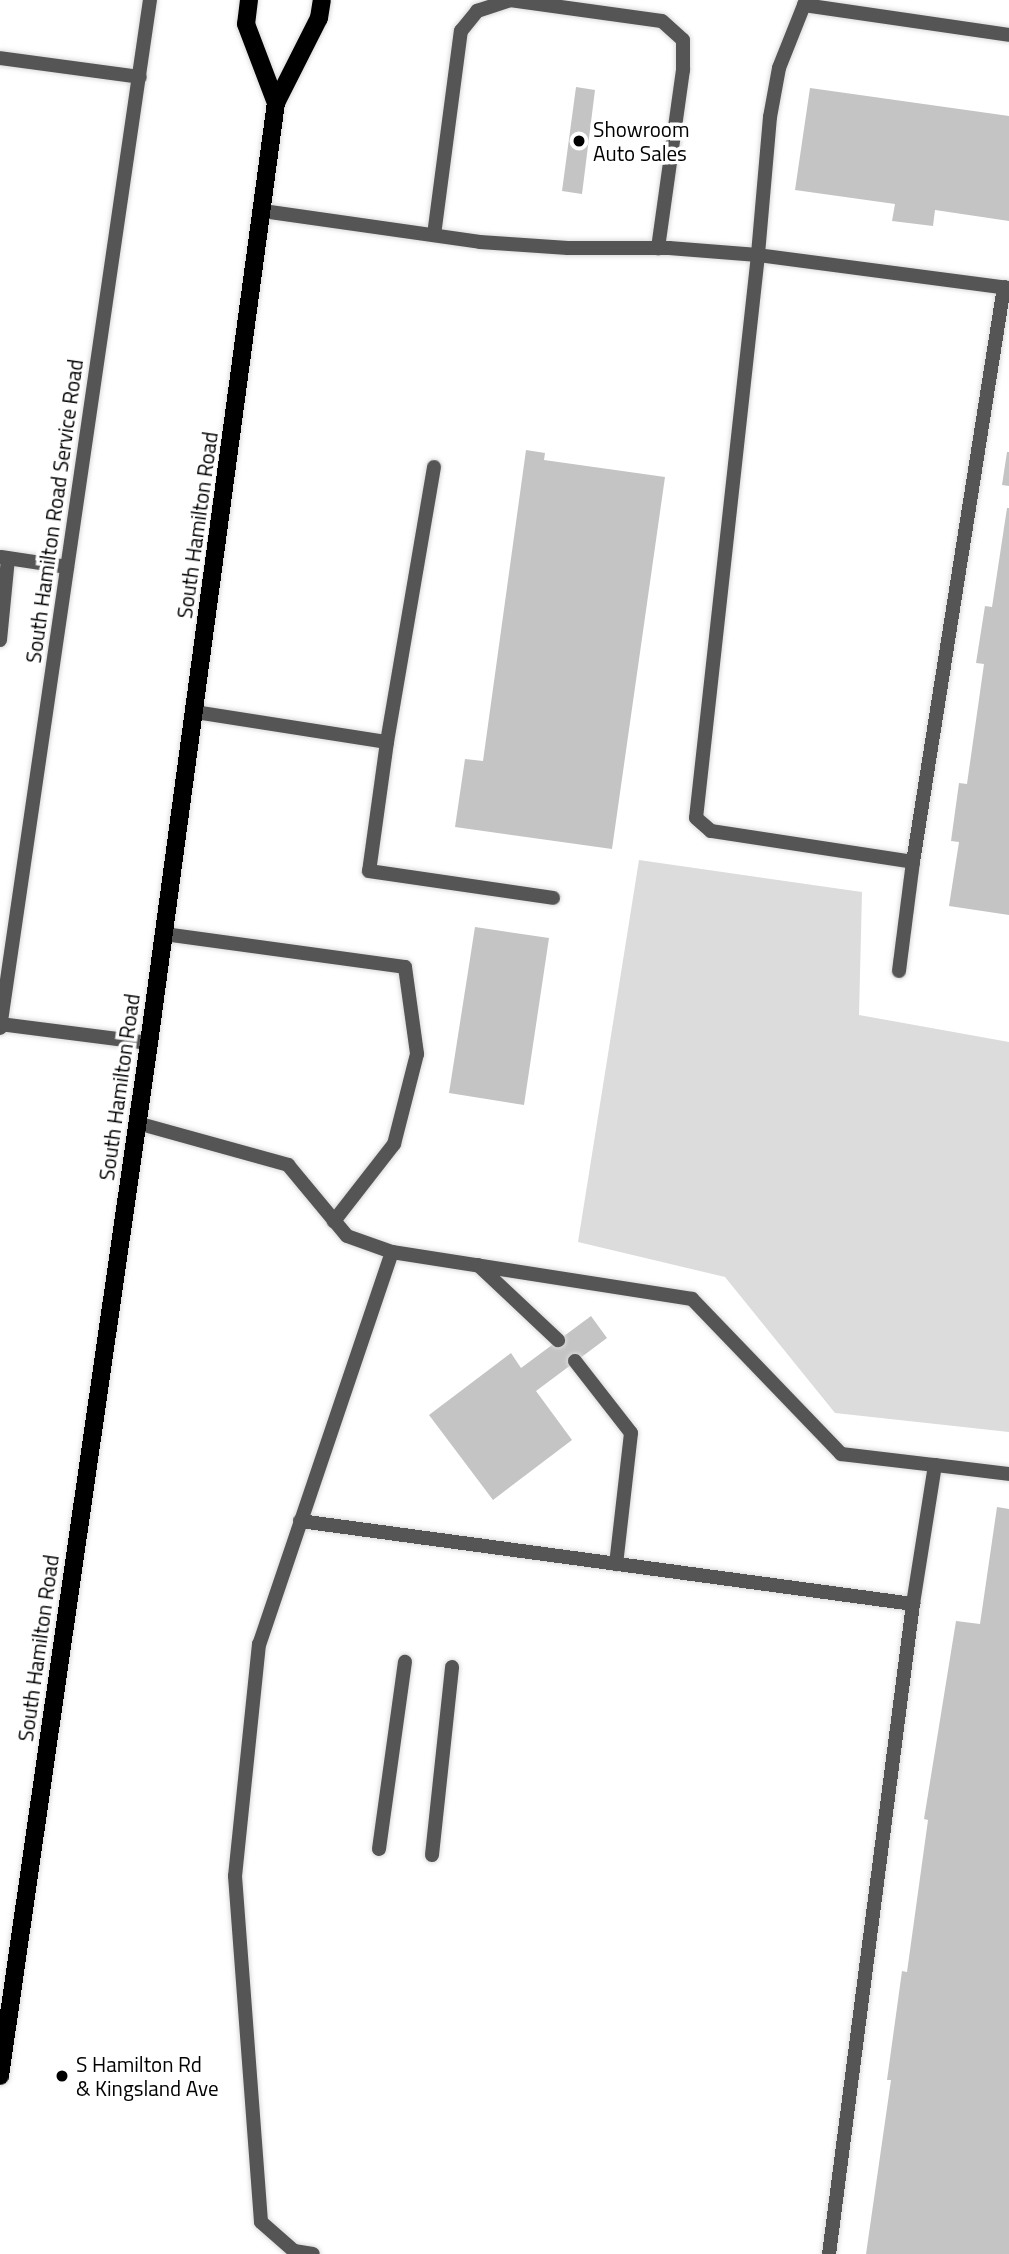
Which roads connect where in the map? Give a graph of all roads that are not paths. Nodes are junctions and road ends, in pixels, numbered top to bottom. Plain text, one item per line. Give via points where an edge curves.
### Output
1 (150, 0) edge
2 (249, 0) edge
3 (322, 0) edge
4 (805, 3) edge
5 (1009, 35) edge
6 (0, 58) edge
7 (139, 77) junction
8 (276, 103) junction
9 (263, 211) junction
10 (434, 235) junction
11 (658, 248) junction
12 (758, 255) junction
13 (1007, 288) edge
14 (434, 467) dead end
15 (4, 558) edge
16 (67, 567) junction
17 (0, 640) edge
18 (195, 712) junction
19 (387, 742) junction
20 (913, 862) junction
21 (553, 898) dead end
22 (164, 934) junction
23 (899, 971) dead end
24 (0, 1025) edge
25 (149, 1043) junction
26 (137, 1123) junction
27 (334, 1221) junction
28 (392, 1251) junction
29 (478, 1265) junction
30 (558, 1340) dead end
31 (575, 1362) dead end
32 (935, 1465) junction
33 (1009, 1474) edge
34 (300, 1521) junction
35 (616, 1564) junction
36 (913, 1604) junction
37 (405, 1662) dead end
38 (452, 1667) dead end
39 (379, 1849) dead end
40 (432, 1855) dead end
41 (0, 2076) edge
42 (294, 2253) edge
43 (313, 2254) edge
44 (829, 2254) edge

1 - 7 street, South Hamilton Road Service Road
2 - 8 main road, South Hamilton Road via 246,24
3 - 8 main road, South Hamilton Road via 319,18
4 - 5 street
4 - 12 street via 779,68
6 - 7 street
7 - 16 street, South Hamilton Road Service Road
8 - 9 main road, South Hamilton Road
9 - 10 street
9 - 18 main road, South Hamilton Road
10 - 11 street via 568,248
10 - 11 street via 461,31 477,11 510,0 662,21 683,40 683,70
11 - 12 street
12 - 13 street
12 - 20 street via 696,818 711,831
13 - 20 street
14 - 19 street
15 - 16 street
15 - 17 street
16 - 24 street, South Hamilton Road Service Road
18 - 19 street
18 - 22 main road, South Hamilton Road
19 - 21 street via 369,871
20 - 23 street
22 - 25 main road, South Hamilton Road
22 - 27 street via 405,967 417,1054 394,1144
24 - 25 street
25 - 26 main road, South Hamilton Road
26 - 27 street via 288,1165
26 - 41 main road, South Hamilton Road
27 - 28 street via 347,1236
28 - 29 street
28 - 34 street
29 - 30 street
29 - 32 street via 692,1299 841,1454
31 - 35 street via 631,1433
32 - 33 street
32 - 36 street
34 - 35 street
34 - 42 street via 259,1644 235,1876 261,2222
35 - 36 street
36 - 44 street
37 - 39 street
38 - 40 street
42 - 43 street

